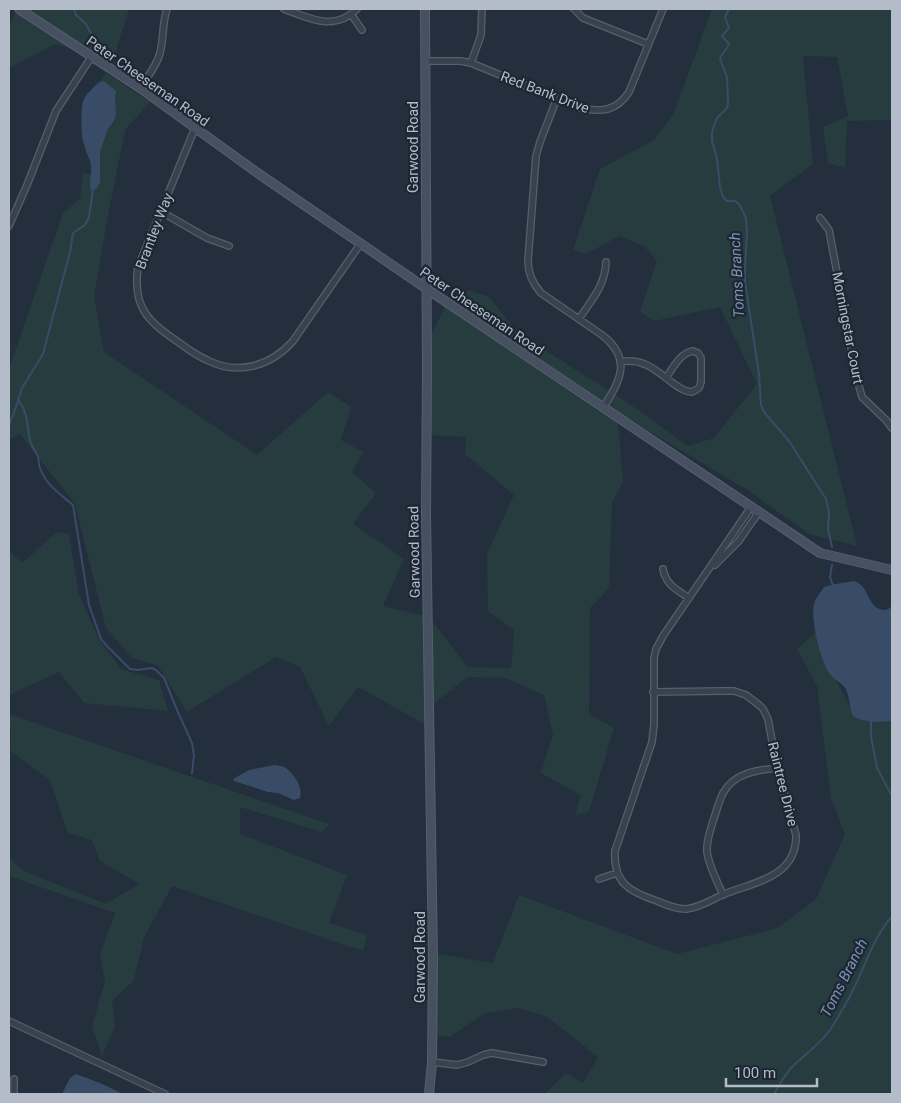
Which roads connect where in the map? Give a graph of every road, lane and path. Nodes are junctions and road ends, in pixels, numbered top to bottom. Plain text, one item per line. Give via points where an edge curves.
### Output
1 (18, 9) edge
2 (168, 9) edge
3 (284, 9) edge
4 (357, 9) edge
5 (425, 9) edge
6 (482, 9) edge
7 (574, 9) edge
8 (663, 9) edge
9 (351, 14) junction
10 (362, 30) dead end
11 (648, 44) junction
12 (92, 56) junction
13 (426, 61) junction
14 (470, 63) junction
15 (140, 88) junction
16 (557, 98) junction
17 (195, 128) junction
18 (160, 212) junction
19 (820, 218) dead end
20 (9, 226) edge
21 (360, 243) junction
22 (229, 246) dead end
23 (606, 262) dead end
24 (427, 289) junction
25 (578, 319) junction
26 (620, 362) junction
27 (666, 378) junction
28 (603, 408) junction
29 (892, 428) edge
30 (751, 507) junction
31 (759, 512) junction
32 (663, 569) dead end
33 (892, 570) edge
34 (703, 578) junction
35 (689, 598) junction
36 (654, 692) junction
37 (777, 768) junction
38 (617, 873) junction
39 (599, 879) dead end
40 (723, 895) junction
41 (9, 1021) edge
42 (432, 1062) junction
43 (543, 1062) dead end
44 (14, 1079) dead end
45 (14, 1094) edge
46 (165, 1094) edge
47 (429, 1094) edge

1 - 12 street, Peter Cheeseman Road
2 - 15 street via 158,60
3 - 9 street via 325,22
4 - 9 street
5 - 13 street, Garwood Road
6 - 14 street via 481,35
7 - 11 street via 583,18
8 - 11 street, Red Bank Drive
9 - 10 street
11 - 16 street, Red Bank Drive via 629,92 619,103 608,109 595,110 580,108
12 - 15 street, Peter Cheeseman Road
12 - 20 street via 56,111
13 - 14 street, Red Bank Drive
13 - 24 street, Garwood Road
14 - 16 street, Red Bank Drive
15 - 17 street, Peter Cheeseman Road
16 - 25 street via 536,156 528,266 539,290
17 - 18 street, Brantley Way
17 - 21 street, Peter Cheeseman Road
18 - 21 street, Brantley Way via 138,267 137,289 142,306 160,330 206,360 230,368 259,365 284,350
18 - 22 street via 213,241
19 - 29 street, Morningstar Court via 829,230 862,397
21 - 24 street, Peter Cheeseman Road
23 - 25 street via 601,286
24 - 28 street, Peter Cheeseman Road
24 - 42 street, Garwood Road
25 - 26 street via 608,340
26 - 27 street via 640,362
26 - 28 street via 618,383
27 - 27 street via 686,391 699,388 701,361 698,353 693,351 683,355
28 - 30 street, Peter Cheeseman Road
30 - 31 street, Peter Cheeseman Road
30 - 34 street
31 - 33 street, Peter Cheeseman Road via 820,554
31 - 34 street via 738,542
32 - 35 street via 669,584
34 - 35 street
35 - 36 street via 656,649
36 - 37 street, Raintree Drive via 728,691 740,692 751,698 768,719
36 - 38 street via 653,736 617,845
37 - 40 street via 758,770 736,778 721,798 709,834 707,854
37 - 40 street, Raintree Drive via 796,835 791,858 774,876
38 - 39 street
38 - 40 street, Raintree Drive via 634,892 675,908 695,907
41 - 46 street
42 - 43 street via 456,1065 492,1053
42 - 47 street, Garwood Road
44 - 45 street

